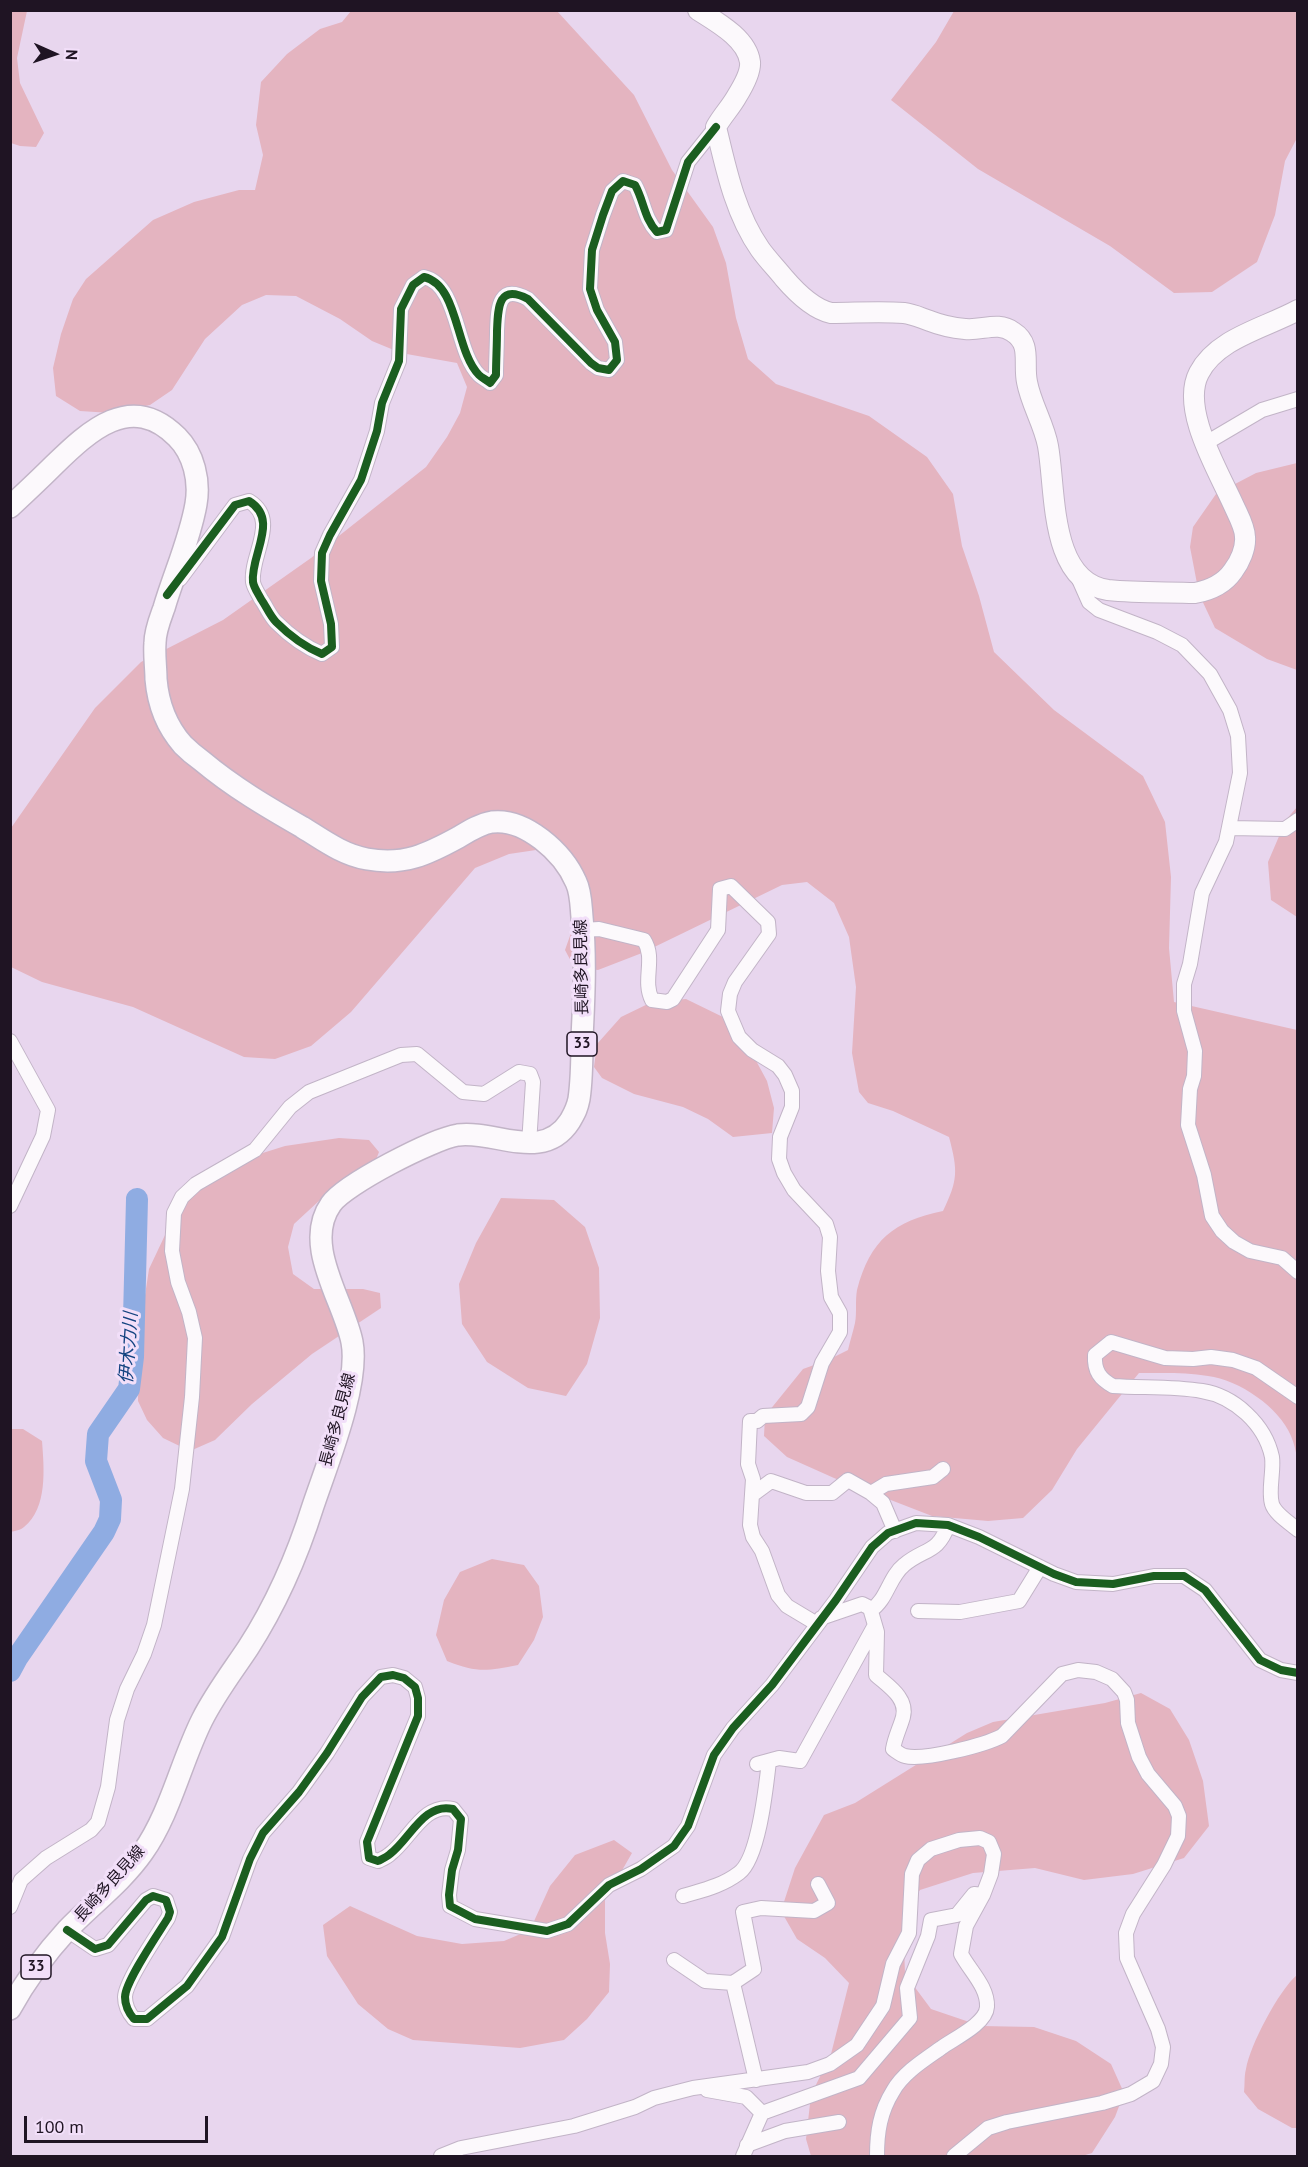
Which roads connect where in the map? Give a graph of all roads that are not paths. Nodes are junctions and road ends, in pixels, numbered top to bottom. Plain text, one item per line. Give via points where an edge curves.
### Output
1 (698, 10) edge
2 (716, 127) junction
3 (1298, 310) edge
4 (1298, 399) edge
5 (1206, 443) junction
6 (10, 507) edge
7 (1075, 570) junction
8 (167, 595) junction
9 (1298, 820) edge
10 (1230, 828) junction
11 (584, 930) junction
12 (10, 1041) edge
13 (529, 1144) junction
14 (10, 1206) edge
15 (1298, 1272) edge
16 (1298, 1397) edge
17 (943, 1469) dead end
18 (871, 1493) junction
19 (752, 1495) junction
20 (948, 1525) junction
21 (1298, 1530) edge
22 (895, 1531) junction
23 (1040, 1567) junction
24 (871, 1610) junction
25 (918, 1611) dead end
26 (819, 1621) junction
27 (875, 1625) junction
28 (1298, 1673) edge
29 (818, 1884) dead end
30 (983, 1895) junction
31 (683, 1896) dead end
32 (10, 1906) edge
33 (67, 1930) junction
34 (674, 1960) dead end
35 (733, 1983) junction
36 (10, 2009) edge
37 (756, 2080) junction
38 (693, 2088) junction
39 (762, 2113) junction
40 (839, 2122) dead end
41 (745, 2151) edge
42 (441, 2157) edge
43 (877, 2157) edge
44 (954, 2157) edge

1 - 2 street via 728,29 750,62 737,96
2 - 7 street via 742,218 760,249 792,287 821,311 904,313 975,330 1004,327 1023,341 1026,379 1048,445 1061,546
2 - 8 street via 688,162 666,230 657,232 648,222 635,185 623,181 612,191 592,250 590,289 615,342 617,360 609,370 591,363 528,299 517,293 507,295 498,304 496,375 490,383 478,374 463,347 443,290 424,277 414,285 401,309 399,361 382,403 361,480 322,553 321,581 332,647 322,654 308,648 275,621 254,586 263,517 259,507 249,501 235,505
3 - 5 street via 1227,344 1207,361 1198,375 1193,401
4 - 5 street via 1262,410
5 - 7 street via 1245,536 1238,564 1229,577 1209,590 1195,593 1106,590 1089,583
6 - 8 main road, 長崎多良見線 / 33 via 102,423 136,416 155,421 176,436 188,451 198,478 197,503
7 - 10 street via 1089,602 1099,610 1182,645 1210,674 1230,710 1238,736 1240,773
8 - 11 main road, 長崎多良見線 / 33 via 154,639 157,691 164,716 182,744 234,787 338,849 364,859 416,858 496,821 520,826 548,845 579,886
9 - 10 street via 1285,829
10 - 15 street via 1202,893 1184,984 1184,1011 1195,1051 1188,1125 1212,1216 1221,1231 1251,1251 1282,1258
11 - 13 main road, 長崎多良見線 / 33 via 578,1106 566,1128 553,1138
11 - 19 street via 599,929 644,940 650,950 647,990 652,1000 667,1002 673,999 718,930 720,889 731,886 768,922 769,934 735,982 728,1011 739,1037 778,1066 792,1091 792,1107 780,1137 779,1159 794,1190 826,1224 830,1237 831,1297 840,1313 840,1332 822,1363 808,1407 801,1414 763,1416 750,1421 748,1464 753,1479
12 - 14 street via 48,1110 43,1136
13 - 32 street via 533,1082 530,1074 519,1072 484,1094 463,1092 417,1054 401,1055 309,1092 290,1107 255,1150 196,1184 183,1197 174,1213 172,1251 195,1338 192,1396 182,1489 154,1625 117,1720 108,1787 98,1822 21,1880
13 - 33 main road, 長崎多良見線 / 33 via 459,1135 418,1150 365,1178 330,1204 321,1230 323,1253 352,1340 354,1363 301,1544 278,1598 203,1718 143,1852
16 - 21 street via 1256,1368 1233,1360 1165,1358 1111,1342 1095,1355 1095,1367 1103,1381 1113,1386 1203,1391 1234,1403 1265,1437 1272,1458 1272,1504
17 - 18 street via 933,1477 886,1484
18 - 19 street via 848,1480 832,1493 806,1493 771,1481
18 - 22 street via 883,1503
19 - 26 street via 750,1525 778,1595 787,1606
20 - 22 street via 916,1523
20 - 23 street
20 - 24 street via 944,1538 904,1565 879,1605
22 - 26 street via 872,1547
23 - 25 street via 1019,1602 960,1612
23 - 28 street via 1076,1582 1113,1584 1154,1576 1184,1576 1205,1590 1260,1660
24 - 26 street via 862,1604
24 - 27 street
26 - 33 street via 714,1755 696,1809 674,1846 609,1885 568,1924 547,1931 509,1926 475,1919 450,1906 461,1820 453,1809 444,1807 429,1813 390,1855 378,1861 369,1858 367,1842 418,1716 415,1686 393,1675 381,1677 362,1697 304,1785 263,1833 222,1937 187,1986 147,2019 134,2019 127,2011 124,1996 168,1918 166,1900 153,1896 146,1900 108,1945 95,1949
27 - 31 street via 800,1761 779,1758 763,1763 762,1815 742,1872 721,1885
27 - 44 street via 876,1675 899,1696 903,1705 904,1715 893,1749 904,1756 922,1757 990,1742 1002,1736 1062,1674 1078,1670 1096,1672 1112,1678 1124,1692 1128,1723 1139,1757 1179,1816 1178,1836 1126,1933 1127,1958 1163,2047 1153,2081 1131,2094 1102,2103 988,2128
29 - 35 street via 828,1903 814,1911 761,1908 743,1912 753,1969
30 - 37 street via 994,1854 989,1842 980,1838 959,1840 931,1849 918,1860 912,1874 909,1933 893,1964 883,2006 865,2035 830,2064 808,2072
30 - 39 street via 974,1894 957,1915 931,1920 907,1988 910,2018 859,2078
30 - 43 street via 966,1926 961,1954 986,1994 987,2009 967,2032 907,2074 893,2090 880,2118
33 - 36 main road, 長崎多良見線 / 33 via 36,1967
34 - 35 street via 705,1981
35 - 37 street
37 - 38 street
38 - 39 street via 746,2097
38 - 42 street via 574,2126 461,2148
39 - 41 street
40 - 41 street via 785,2131

